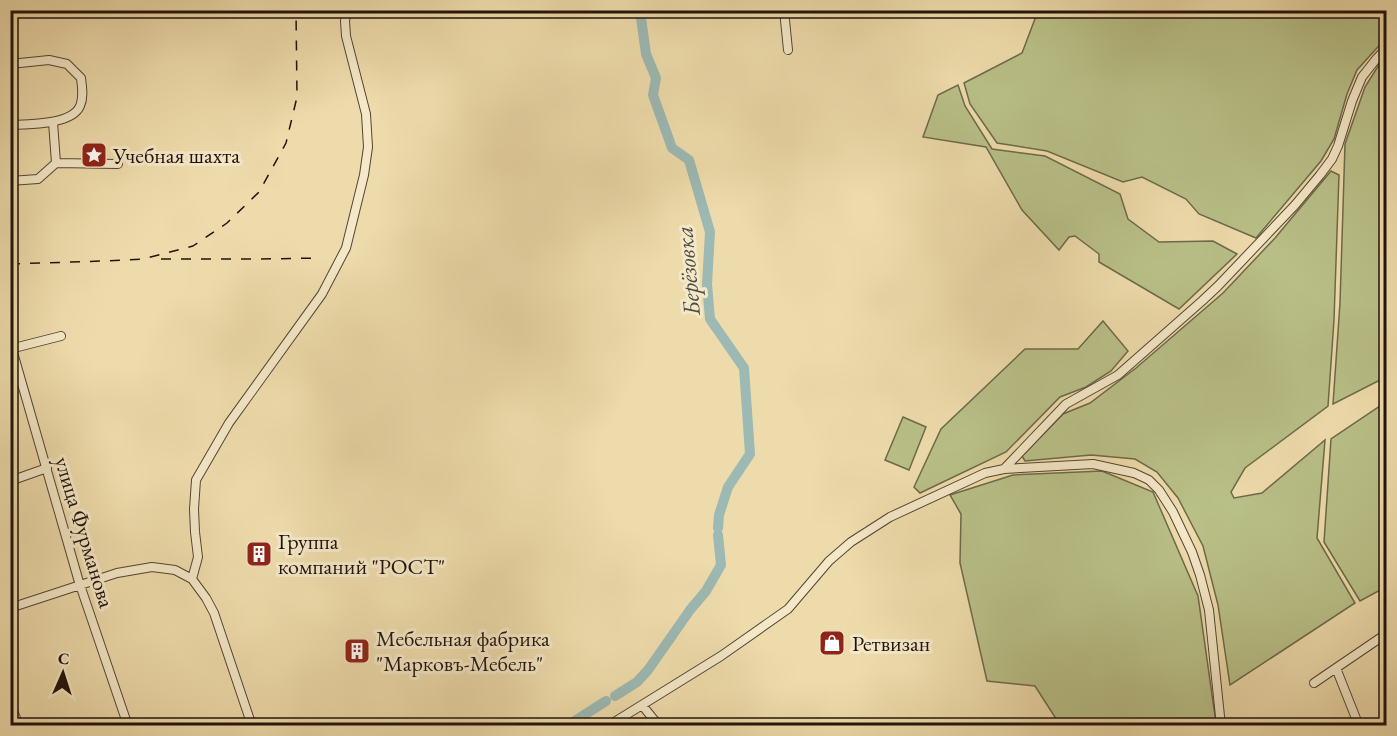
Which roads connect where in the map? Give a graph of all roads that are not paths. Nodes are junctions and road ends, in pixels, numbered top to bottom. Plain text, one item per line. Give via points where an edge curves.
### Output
1 (347, 10) edge
2 (784, 10) edge
3 (1386, 49) edge
4 (788, 50) dead end
5 (10, 64) edge
6 (53, 122) junction
7 (10, 125) edge
8 (56, 163) junction
9 (118, 164) dead end
10 (10, 181) edge
11 (61, 336) dead end
12 (11, 346) edge
13 (47, 468) junction
14 (1004, 469) junction
15 (10, 481) edge
16 (192, 579) junction
17 (81, 586) junction
18 (10, 608) edge
19 (1386, 634) edge
20 (1336, 668) junction
21 (1314, 683) dead end
22 (10, 703) edge
23 (642, 705) junction
24 (19, 726) edge
25 (128, 726) edge
26 (252, 726) edge
27 (608, 726) edge
28 (658, 726) edge
29 (1221, 726) edge
30 (1359, 726) edge

1 - 16 street via 346,36 366,114 368,147 346,248 322,294 229,423 196,480 198,557
2 - 4 street
3 - 14 street via 1362,77 1332,159 1295,205 1202,301 1118,375 1066,404
5 - 6 street via 49,60 67,64 81,78 79,109
6 - 7 street
6 - 8 street
8 - 9 street
8 - 10 street via 38,179
11 - 12 street
12 - 13 street, улица Фурманова
13 - 15 street
13 - 17 street, улица Фурманова
14 - 23 street via 986,473 868,530 829,561 788,609
14 - 29 street via 1093,464 1134,473 1159,490 1173,512 1200,575 1209,610
16 - 17 street via 175,570 152,567 117,573
16 - 26 street via 214,612
17 - 18 street
17 - 25 street, улица Фурманова
19 - 20 street
20 - 21 street
20 - 30 street
22 - 24 street
23 - 27 street
23 - 28 street

